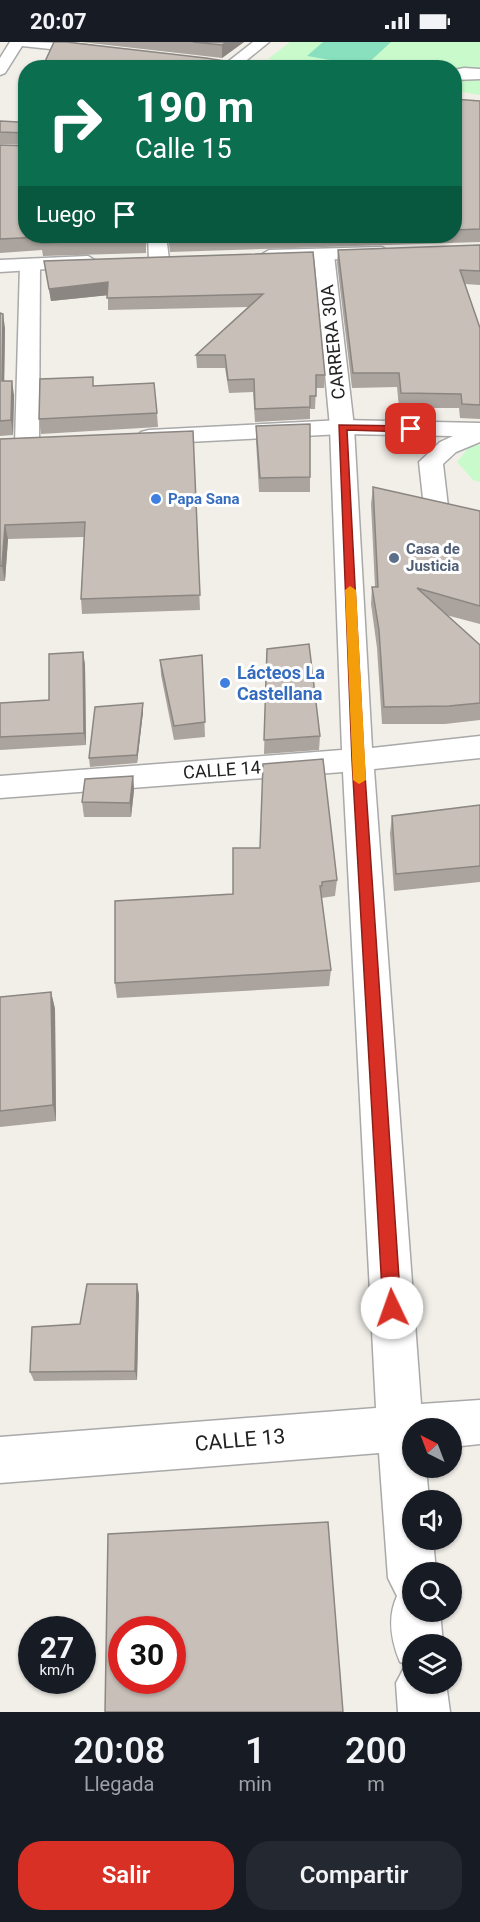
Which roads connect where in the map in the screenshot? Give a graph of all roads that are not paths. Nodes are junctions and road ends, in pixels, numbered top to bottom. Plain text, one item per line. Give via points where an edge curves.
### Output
1 (17, 42) edge
2 (25, 42) edge
3 (262, 42) edge
4 (116, 52) edge
5 (233, 60) edge
6 (0, 70) edge
7 (480, 74) edge
8 (462, 76) edge
9 (158, 243) edge
10 (402, 252) edge
11 (324, 255) junction
12 (253, 257) edge
13 (183, 258) edge
14 (159, 259) junction
15 (135, 260) edge
16 (112, 261) edge
17 (30, 265) junction
18 (0, 266) edge
19 (342, 427) junction
20 (480, 431) edge
21 (132, 438) edge
22 (51, 442) edge
23 (434, 506) edge
24 (480, 747) edge
25 (358, 760) junction
26 (0, 787) edge
27 (480, 1422) edge
28 (400, 1427) junction
29 (0, 1460) edge
30 (411, 1562) edge
31 (422, 1694) edge
32 (424, 1712) edge

1 - 6 street
2 - 4 street
3 - 5 street
7 - 8 street
9 - 14 street
10 - 11 street
11 - 12 street
11 - 19 street, CARRERA 30A
13 - 14 street
14 - 15 street
16 - 17 street
17 - 18 street
17 - 22 street via 18,444
19 - 20 street
19 - 21 street
19 - 25 street, CARRERA 30A via 358,490
20 - 23 street via 448,447 431,462
24 - 25 street, CALLE 14
25 - 26 street, CALLE 14
25 - 28 street, CARRERA 30A
27 - 28 street, CALLE 13
28 - 29 street, CALLE 13
28 - 30 street, CARRERA 30A
31 - 32 street

